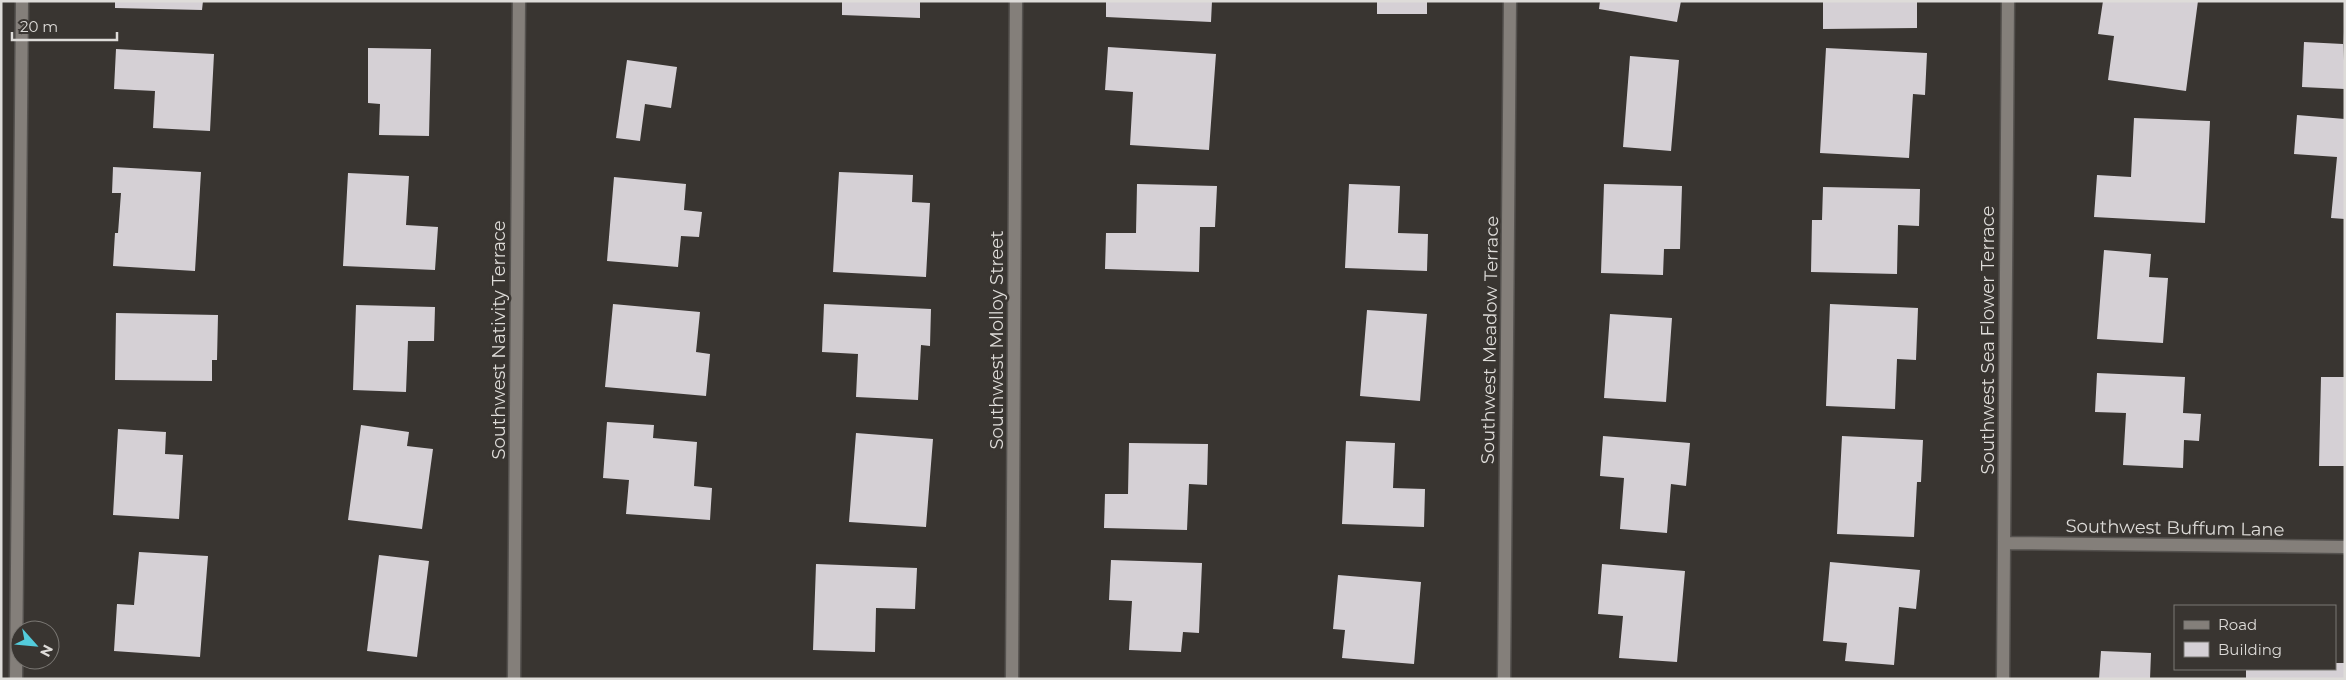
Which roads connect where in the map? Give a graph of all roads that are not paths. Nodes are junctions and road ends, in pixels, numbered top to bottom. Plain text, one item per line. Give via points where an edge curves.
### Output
1 (22, 1) edge
2 (519, 1) edge
3 (1016, 1) edge
4 (1510, 1) edge
5 (2008, 1) edge
6 (2004, 544) junction
7 (2345, 548) edge
8 (16, 679) edge
9 (514, 679) edge
10 (1012, 679) edge
11 (1504, 679) edge
12 (2003, 679) edge

1 - 8 street
2 - 9 street, Southwest Nativity Terrace
3 - 10 street, Southwest Molloy Street
4 - 11 street, Southwest Meadow Terrace
5 - 6 street, Southwest Sea Flower Terrace
6 - 7 street, Southwest Buffum Lane
6 - 12 street, Southwest Sea Flower Terrace

